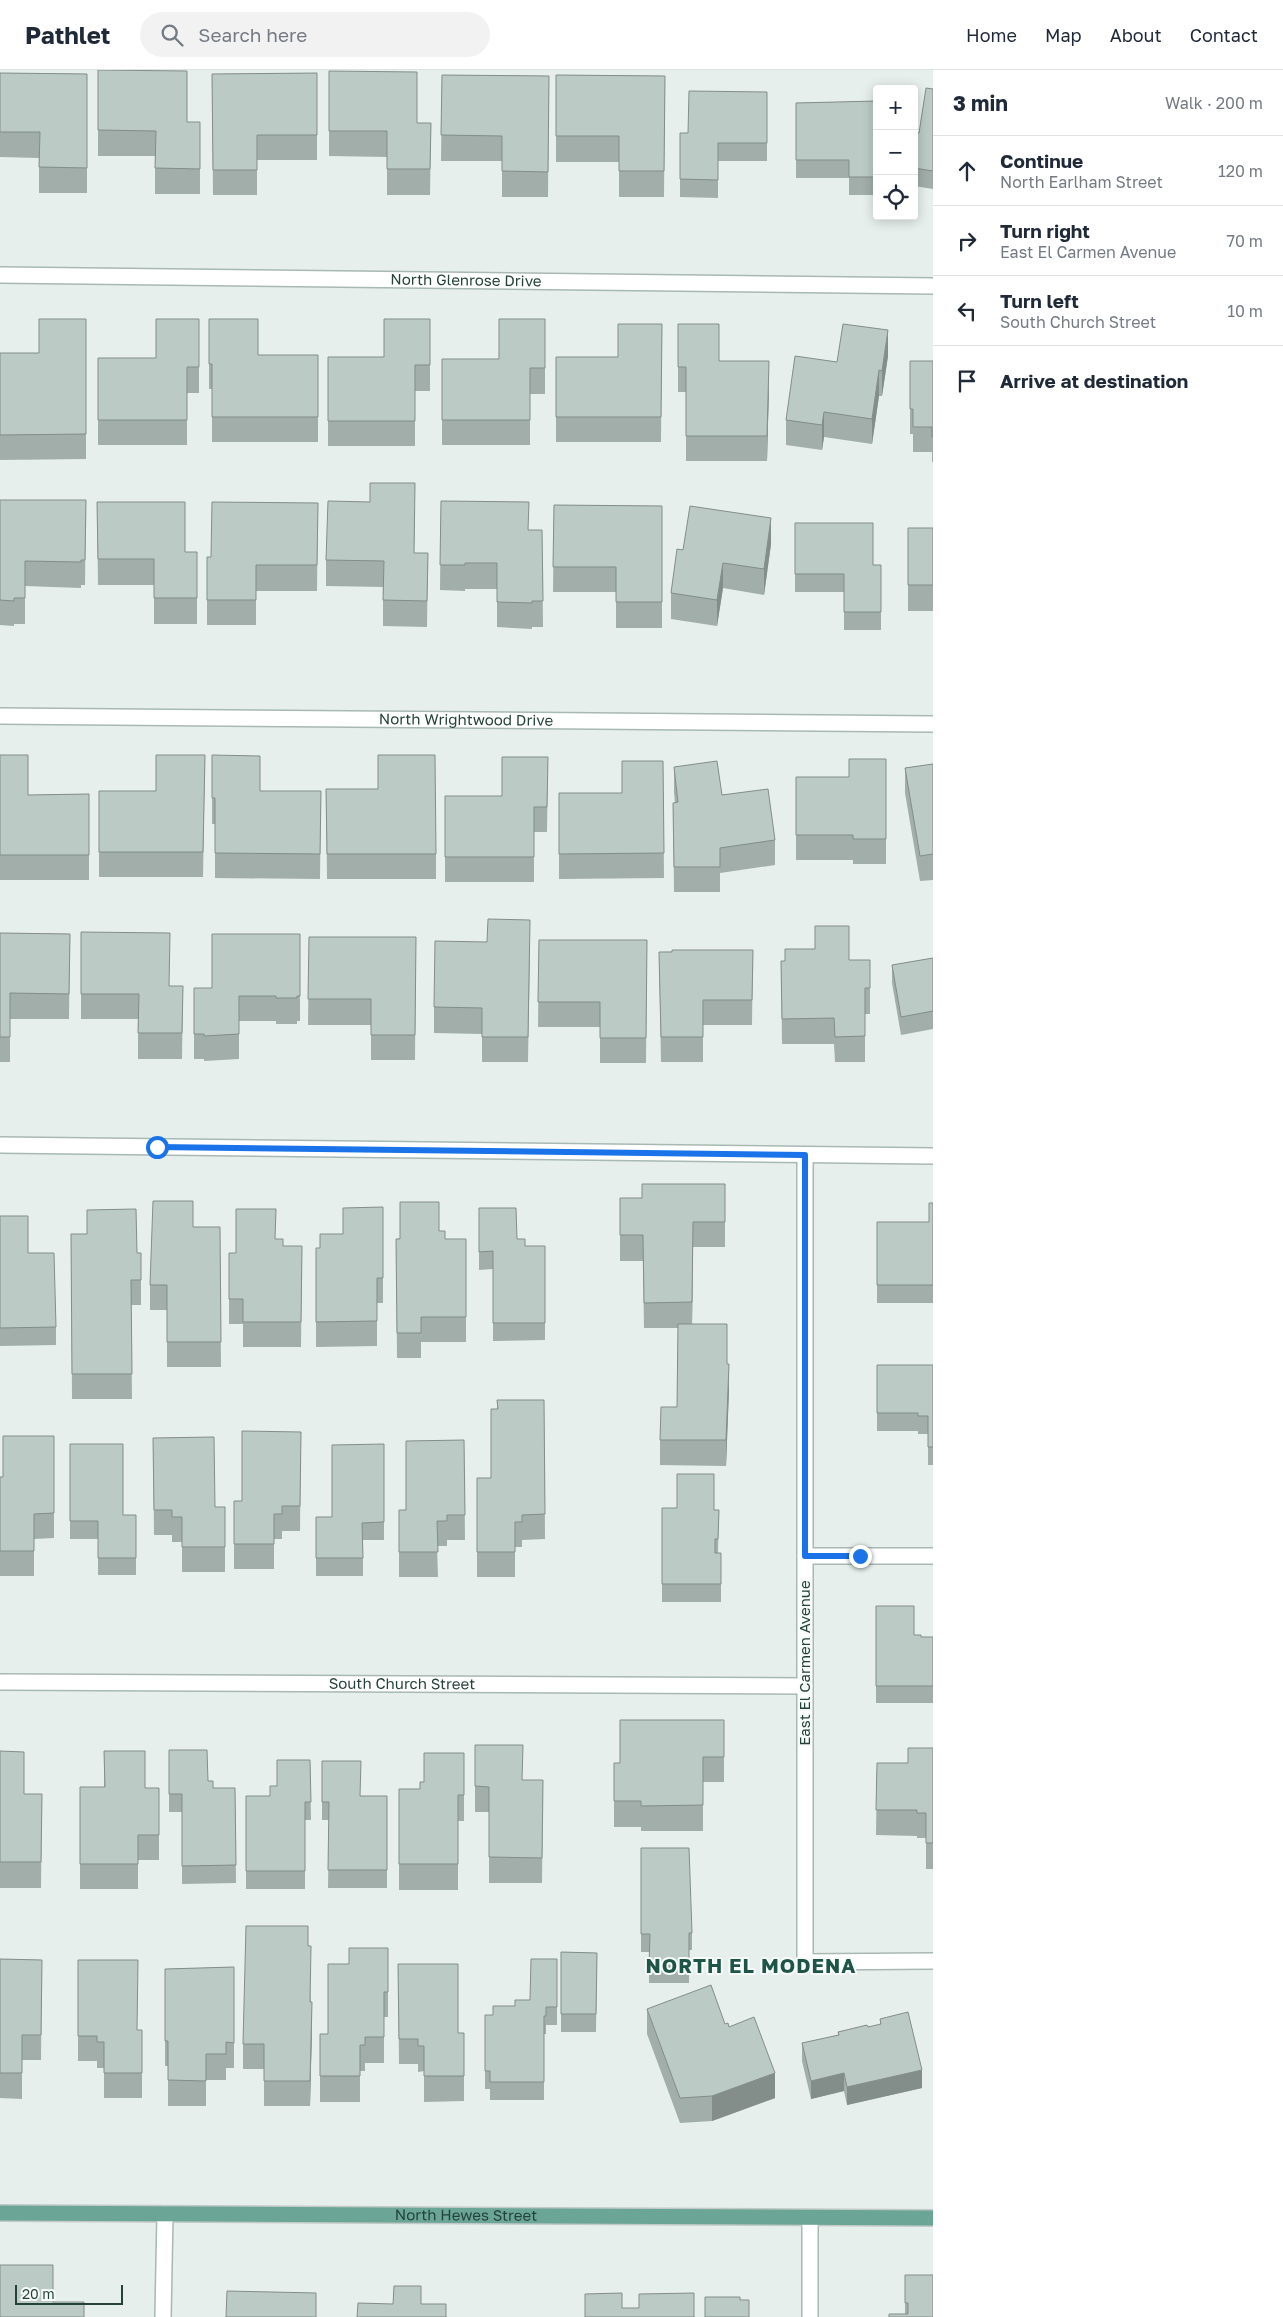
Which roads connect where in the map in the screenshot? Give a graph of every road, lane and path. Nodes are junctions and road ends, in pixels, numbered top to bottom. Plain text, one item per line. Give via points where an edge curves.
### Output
1 (0, 275) edge
2 (933, 286) edge
3 (0, 716) edge
4 (933, 724) edge
5 (0, 1145) edge
6 (805, 1155) junction
7 (933, 1156) edge
8 (805, 1556) junction
9 (933, 1556) edge
10 (0, 1682) edge
11 (805, 1686) junction
12 (933, 1961) edge
13 (0, 2213) edge
14 (164, 2214) junction
15 (810, 2218) junction
16 (933, 2218) edge
17 (162, 2317) edge
18 (810, 2317) edge

1 - 2 street, North Glenrose Drive
3 - 4 street, North Wrightwood Drive
5 - 6 street
6 - 7 street
6 - 8 street, East El Carmen Avenue
8 - 9 street
8 - 11 street, East El Carmen Avenue
10 - 11 street, South Church Street
11 - 12 street, East El Carmen Avenue via 805,1962
13 - 14 main road, North Hewes Street
14 - 15 main road, North Hewes Street
14 - 17 street
15 - 16 main road, North Hewes Street
15 - 18 street

